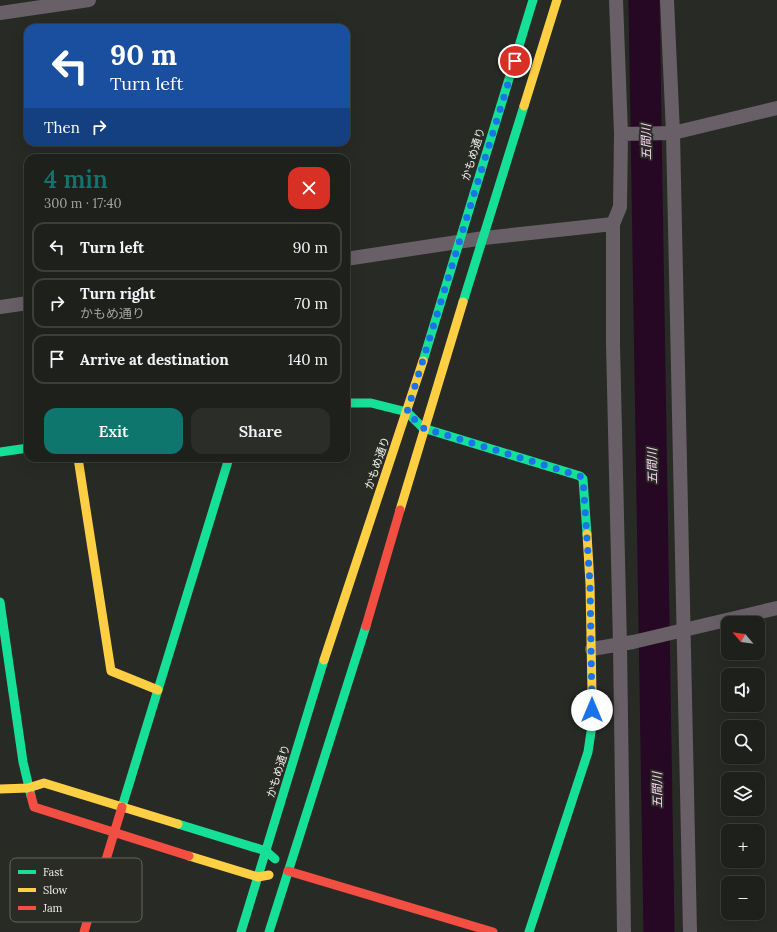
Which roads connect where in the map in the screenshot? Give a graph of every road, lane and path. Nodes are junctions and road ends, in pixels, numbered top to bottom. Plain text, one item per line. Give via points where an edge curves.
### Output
1 (89, 0) edge
2 (533, 0) edge
3 (557, 0) edge
4 (616, 0) edge
5 (667, 0) edge
6 (0, 13) edge
7 (777, 108) edge
8 (673, 133) junction
9 (621, 134) junction
10 (613, 224) junction
11 (484, 238) junction
12 (458, 243) junction
13 (350, 258) edge
14 (24, 304) edge
15 (0, 307) edge
16 (350, 403) edge
17 (407, 412) junction
18 (423, 428) junction
19 (24, 449) edge
20 (0, 452) edge
21 (79, 462) edge
22 (228, 462) edge
23 (0, 602) edge
24 (777, 608) edge
25 (683, 630) junction
26 (627, 644) junction
27 (592, 649) junction
28 (158, 690) junction
29 (28, 788) junction
30 (0, 789) edge
31 (121, 807) junction
32 (114, 832) junction
33 (266, 851) junction
34 (106, 858) edge
35 (288, 871) junction
36 (258, 877) junction
37 (87, 922) edge
38 (84, 932) edge
39 (241, 932) edge
40 (268, 932) edge
41 (493, 932) edge
42 (529, 932) edge
43 (624, 932) edge
44 (690, 932) edge

1 - 6 street
2 - 12 street, かもめ通り
3 - 11 street
4 - 9 street
5 - 8 street
7 - 8 street
8 - 9 street
8 - 25 street
9 - 10 street via 620,207
10 - 11 street
10 - 26 street via 613,344
11 - 12 street
11 - 18 street
12 - 13 street
12 - 17 street, かもめ通り
14 - 15 street
16 - 17 street via 371,403
17 - 18 street
17 - 33 street, かもめ通り via 332,635
18 - 27 street via 583,479
18 - 35 street via 368,617
19 - 20 street
21 - 28 street via 111,671
22 - 28 street
23 - 29 street
24 - 25 street
25 - 26 street
25 - 44 street
26 - 27 street
26 - 43 street
27 - 42 street via 592,725 588,752
28 - 31 street
29 - 30 street
29 - 31 street via 44,783
29 - 32 street via 34,806
31 - 32 street
31 - 33 street
32 - 34 street
32 - 36 street
33 - 35 street
33 - 36 street, かもめ通り
35 - 36 street
35 - 40 street
35 - 41 street
36 - 39 street, かもめ通り
37 - 38 street

